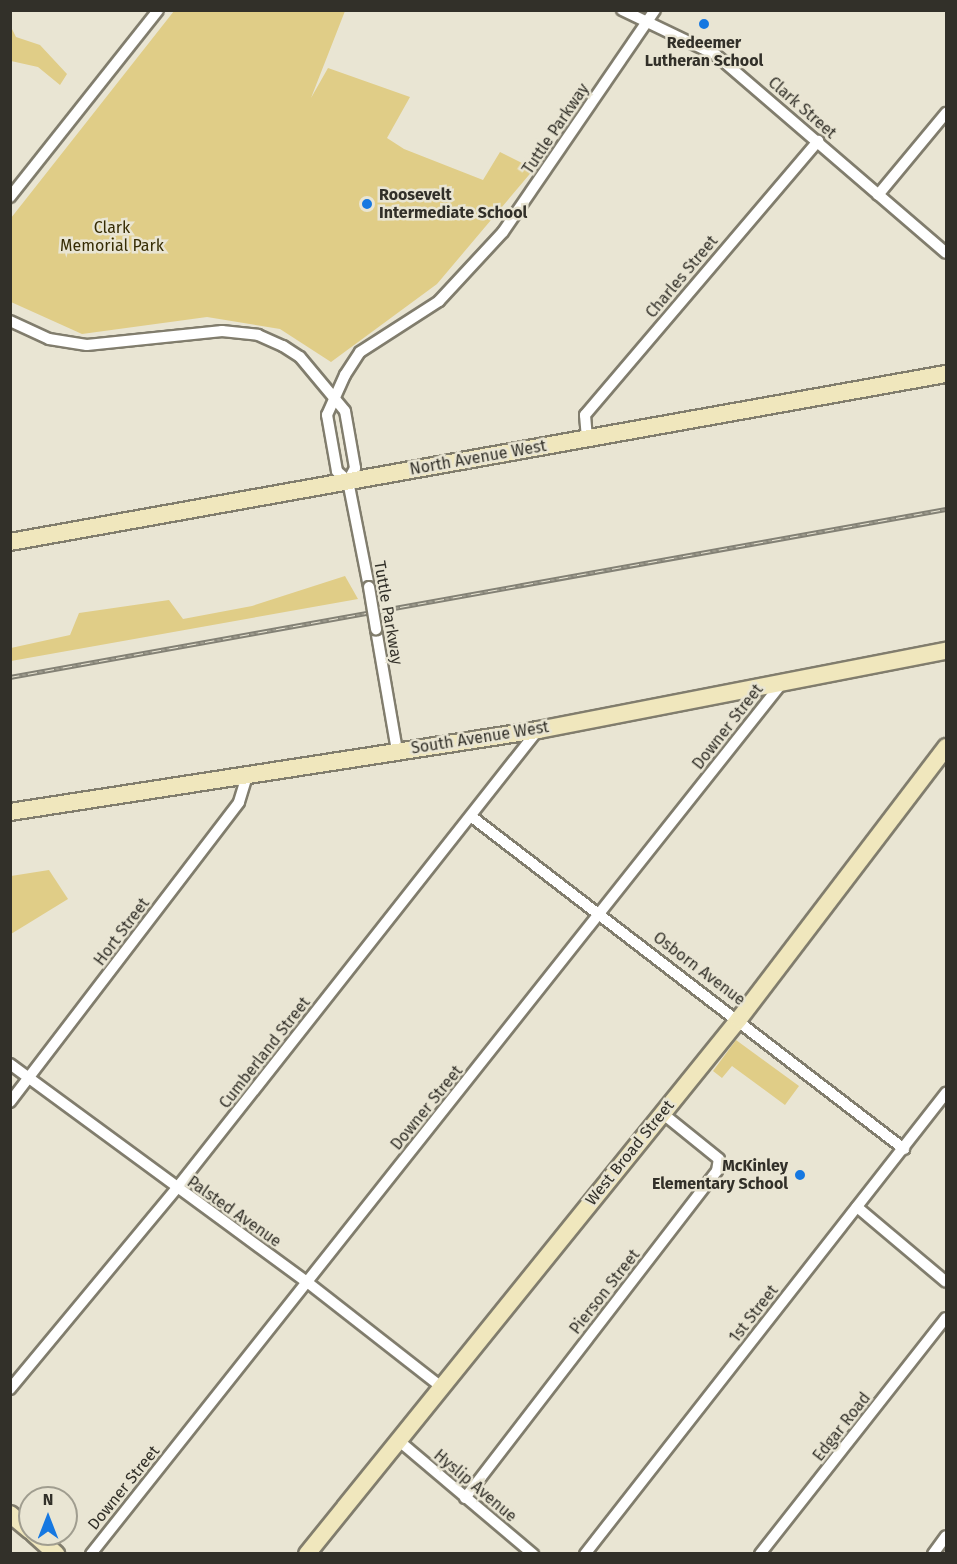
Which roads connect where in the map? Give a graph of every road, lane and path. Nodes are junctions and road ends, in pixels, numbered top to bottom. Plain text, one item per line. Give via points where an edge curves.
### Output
1 (158, 10) edge
2 (622, 10) edge
3 (655, 10) edge
4 (647, 22) junction
5 (946, 113) edge
6 (818, 141) junction
7 (878, 195) junction
8 (10, 197) edge
9 (946, 253) edge
10 (10, 321) edge
11 (946, 374) edge
12 (334, 397) junction
13 (587, 438) junction
14 (348, 481) junction
15 (10, 542) edge
16 (946, 651) edge
17 (784, 680) junction
18 (538, 730) junction
19 (946, 747) edge
20 (397, 750) junction
21 (247, 776) junction
22 (10, 812) edge
23 (472, 817) junction
24 (601, 913) junction
25 (740, 1019) junction
26 (10, 1064) edge
27 (29, 1078) junction
28 (946, 1093) edge
29 (10, 1102) edge
30 (662, 1113) junction
31 (904, 1149) junction
32 (176, 1189) junction
33 (857, 1207) junction
34 (307, 1282) junction
35 (946, 1282) edge
36 (946, 1318) edge
37 (440, 1386) junction
38 (10, 1389) edge
39 (399, 1440) junction
40 (465, 1498) junction
41 (946, 1536) edge
42 (91, 1554) edge
43 (307, 1554) edge
44 (533, 1554) edge
45 (585, 1554) edge
46 (760, 1554) edge
47 (933, 1554) edge

1 - 8 street
2 - 4 street, Clark Street
3 - 4 street, Tuttle Parkway
4 - 6 street, Clark Street via 716,55
4 - 12 street, Tuttle Parkway via 503,232 440,301 360,352
5 - 7 street
6 - 7 street, Clark Street
6 - 13 street, Charles Street via 585,415
7 - 9 street, Clark Street
10 - 12 street, Tuttle Parkway via 49,339 87,345 222,331 258,335 300,357
11 - 13 main road, North Avenue West
12 - 14 street, Tuttle Parkway via 345,411 355,468
12 - 14 street, Tuttle Parkway via 327,415 337,471
13 - 14 main road, North Avenue West
14 - 15 main road, North Avenue West
14 - 20 street, Tuttle Parkway, bridge
16 - 17 main road, South Avenue West
17 - 18 main road, South Avenue West
17 - 24 street, Downer Street
18 - 20 main road, South Avenue West
18 - 23 street, Cumberland Street
19 - 25 main road, West Broad Street
20 - 21 main road, South Avenue West
21 - 22 main road, South Avenue West
21 - 27 street, Hort Street via 239,802
23 - 24 street, Osborn Avenue
23 - 32 street, Cumberland Street
24 - 25 street, Osborn Avenue
24 - 34 street, Downer Street
25 - 30 main road, West Broad Street
25 - 31 street, Osborn Avenue
26 - 27 street, Palsted Avenue
27 - 29 street, Hort Street
27 - 32 street, Palsted Avenue
28 - 31 street, 1st Street
30 - 37 main road, West Broad Street
30 - 40 street, Pierson Street via 719,1159 717,1171
31 - 33 street, 1st Street
32 - 34 street, Palsted Avenue
32 - 38 street, Cumberland Street
33 - 35 street
33 - 45 street, 1st Street
34 - 37 street, Palsted Avenue
34 - 42 street, Downer Street
36 - 46 street, Edgar Road
37 - 39 main road, West Broad Street
39 - 40 street, Hyslip Avenue
39 - 43 main road, West Broad Street
40 - 44 street, Hyslip Avenue
41 - 47 street

